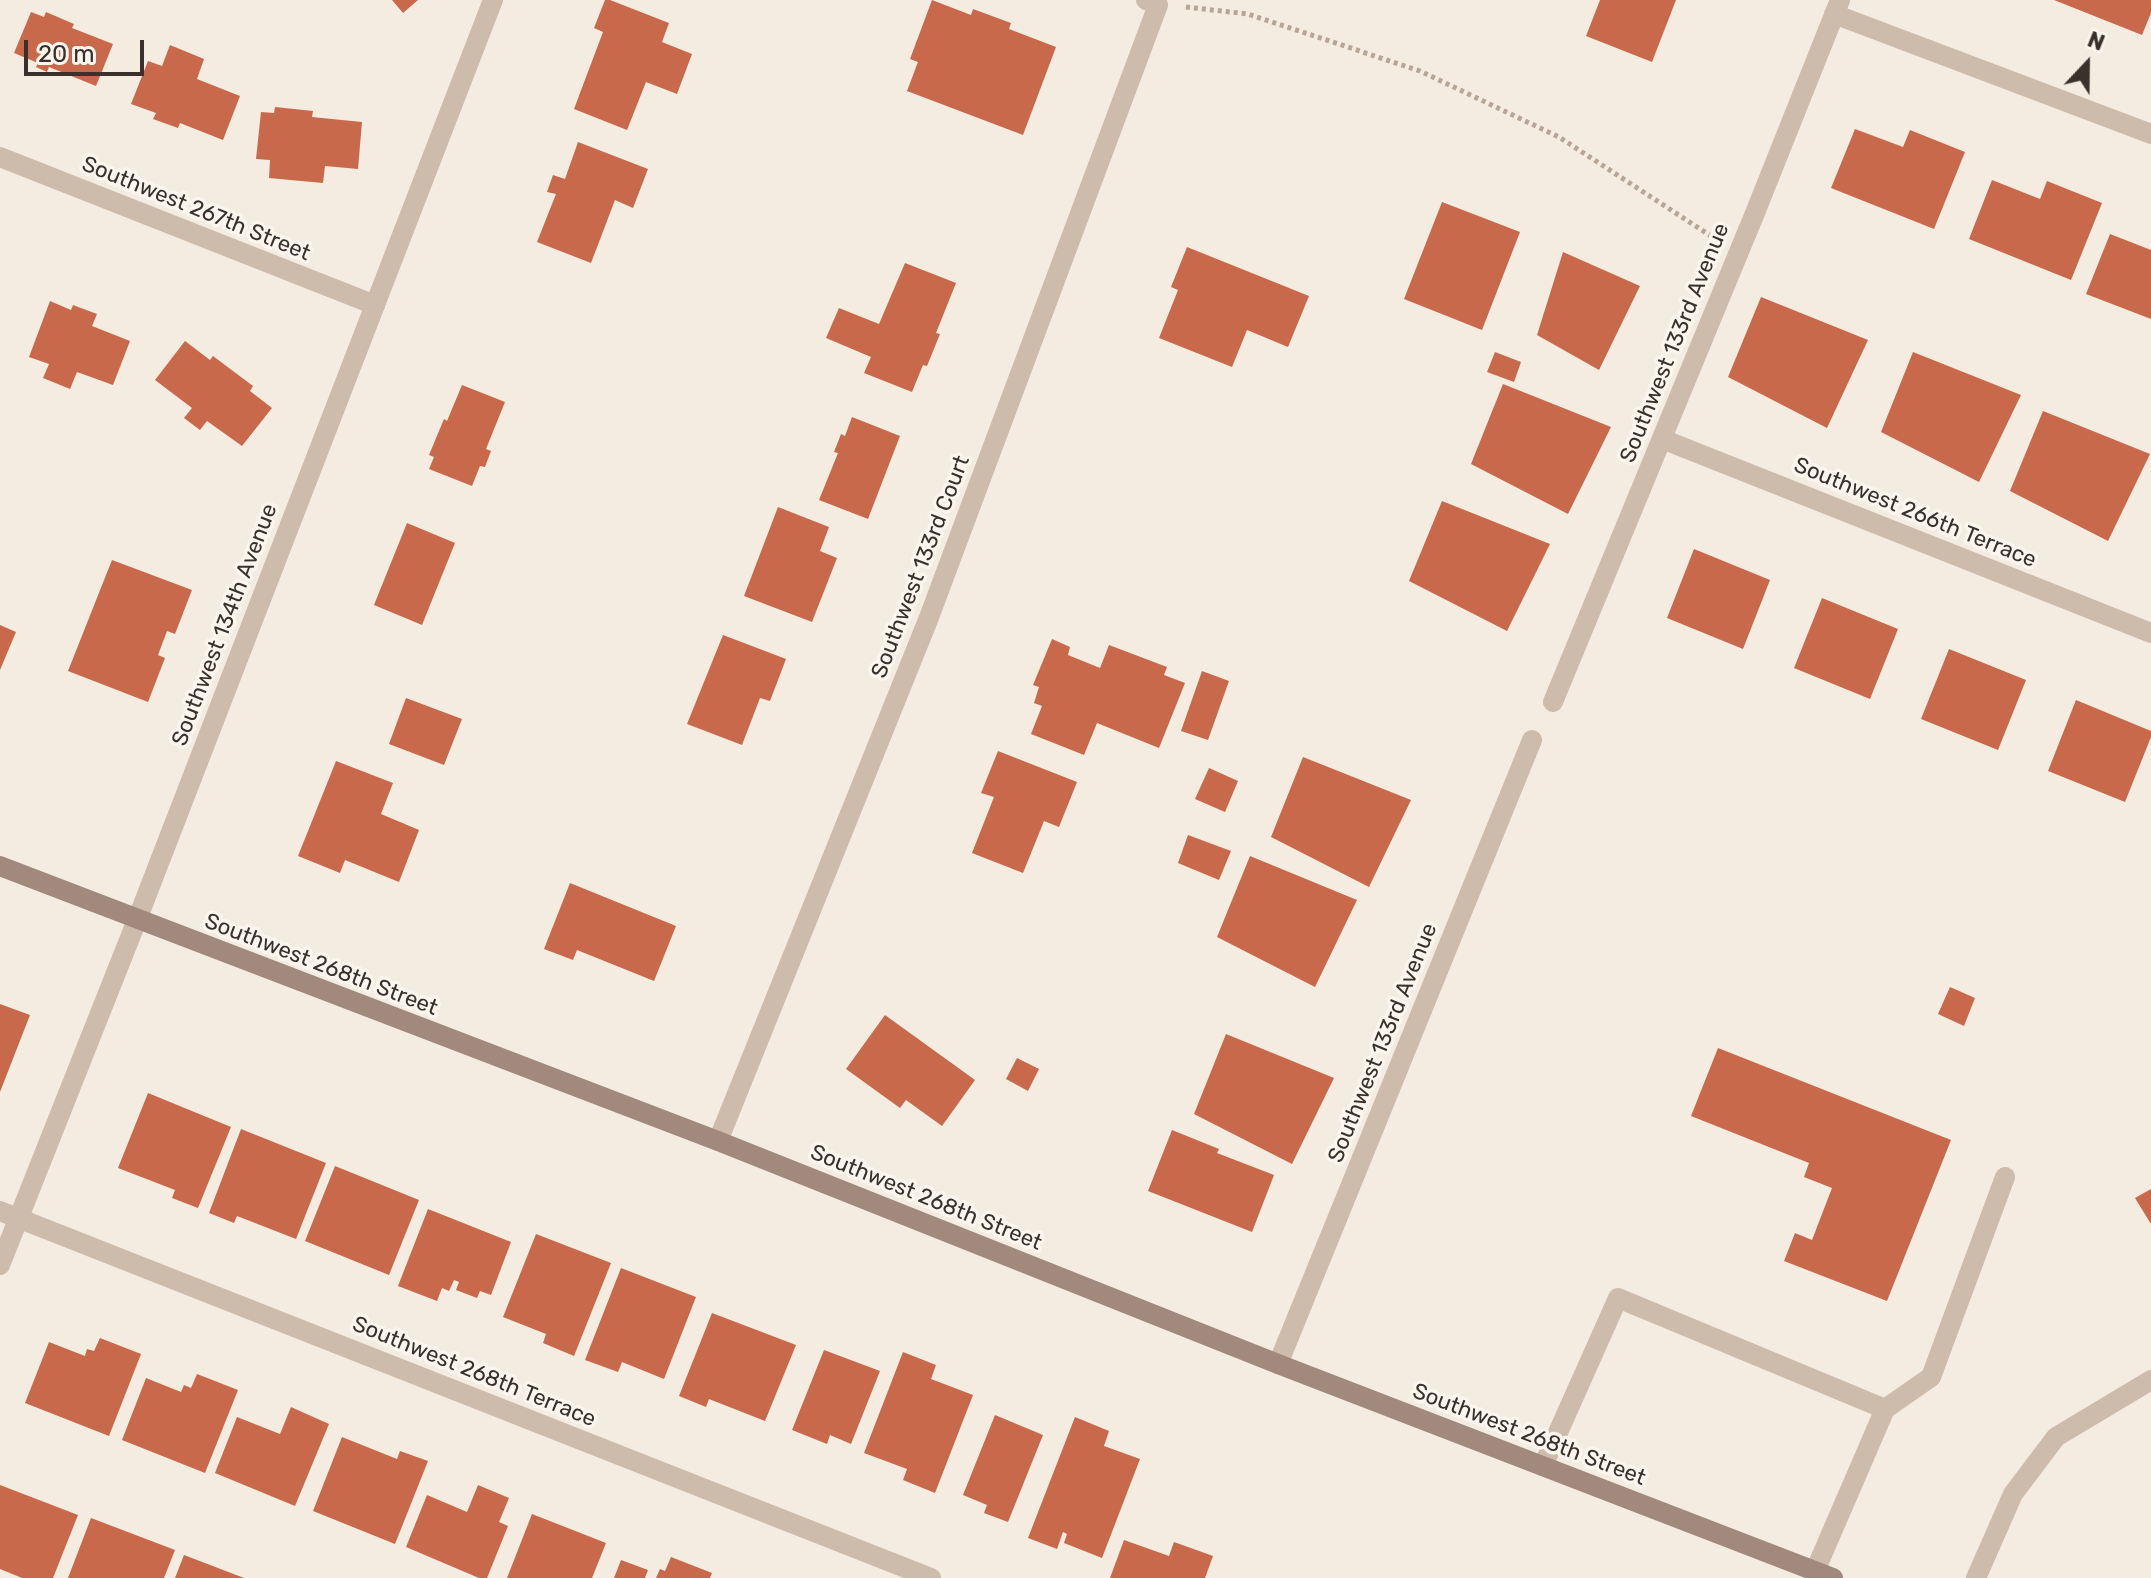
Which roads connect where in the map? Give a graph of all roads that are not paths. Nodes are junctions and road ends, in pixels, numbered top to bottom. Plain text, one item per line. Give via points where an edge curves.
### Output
1 (493, 0) edge
2 (1152, 2) edge
3 (1837, 7) edge
4 (2151, 134) edge
5 (0, 157) edge
6 (375, 305) junction
7 (1662, 439) junction
8 (2151, 633) edge
9 (1553, 702) dead end
10 (1532, 740) dead end
11 (0, 866) edge
12 (137, 920) junction
13 (718, 1141) junction
14 (2005, 1177) dead end
15 (9, 1214) edge
16 (0, 1265) edge
17 (1278, 1364) junction
18 (2151, 1380) edge
19 (1885, 1409) junction
20 (1543, 1466) junction
21 (1824, 1575) edge
22 (931, 1578) edge
23 (1976, 1578) edge

1 - 6 street, Southwest 134th Avenue
2 - 13 street, Southwest 133rd Court via 928,620
3 - 4 street
3 - 7 street, Southwest 133rd Avenue
5 - 6 street, Southwest 267th Street
6 - 12 street, Southwest 134th Avenue
7 - 8 street, Southwest 266th Terrace
7 - 9 street, Southwest 133rd Avenue
10 - 17 street, Southwest 133rd Avenue
11 - 12 main road, Southwest 268th Street
12 - 13 main road, Southwest 268th Street
12 - 15 street, Southwest 134th Avenue
13 - 17 main road, Southwest 268th Street
14 - 19 street via 1931,1377
15 - 16 street, Southwest 134th Avenue
15 - 22 street, Southwest 268th Terrace
17 - 20 main road, Southwest 268th Street
18 - 23 street via 2056,1437 2013,1494
19 - 20 street via 1618,1298
19 - 21 street
20 - 21 main road, Southwest 268th Street

